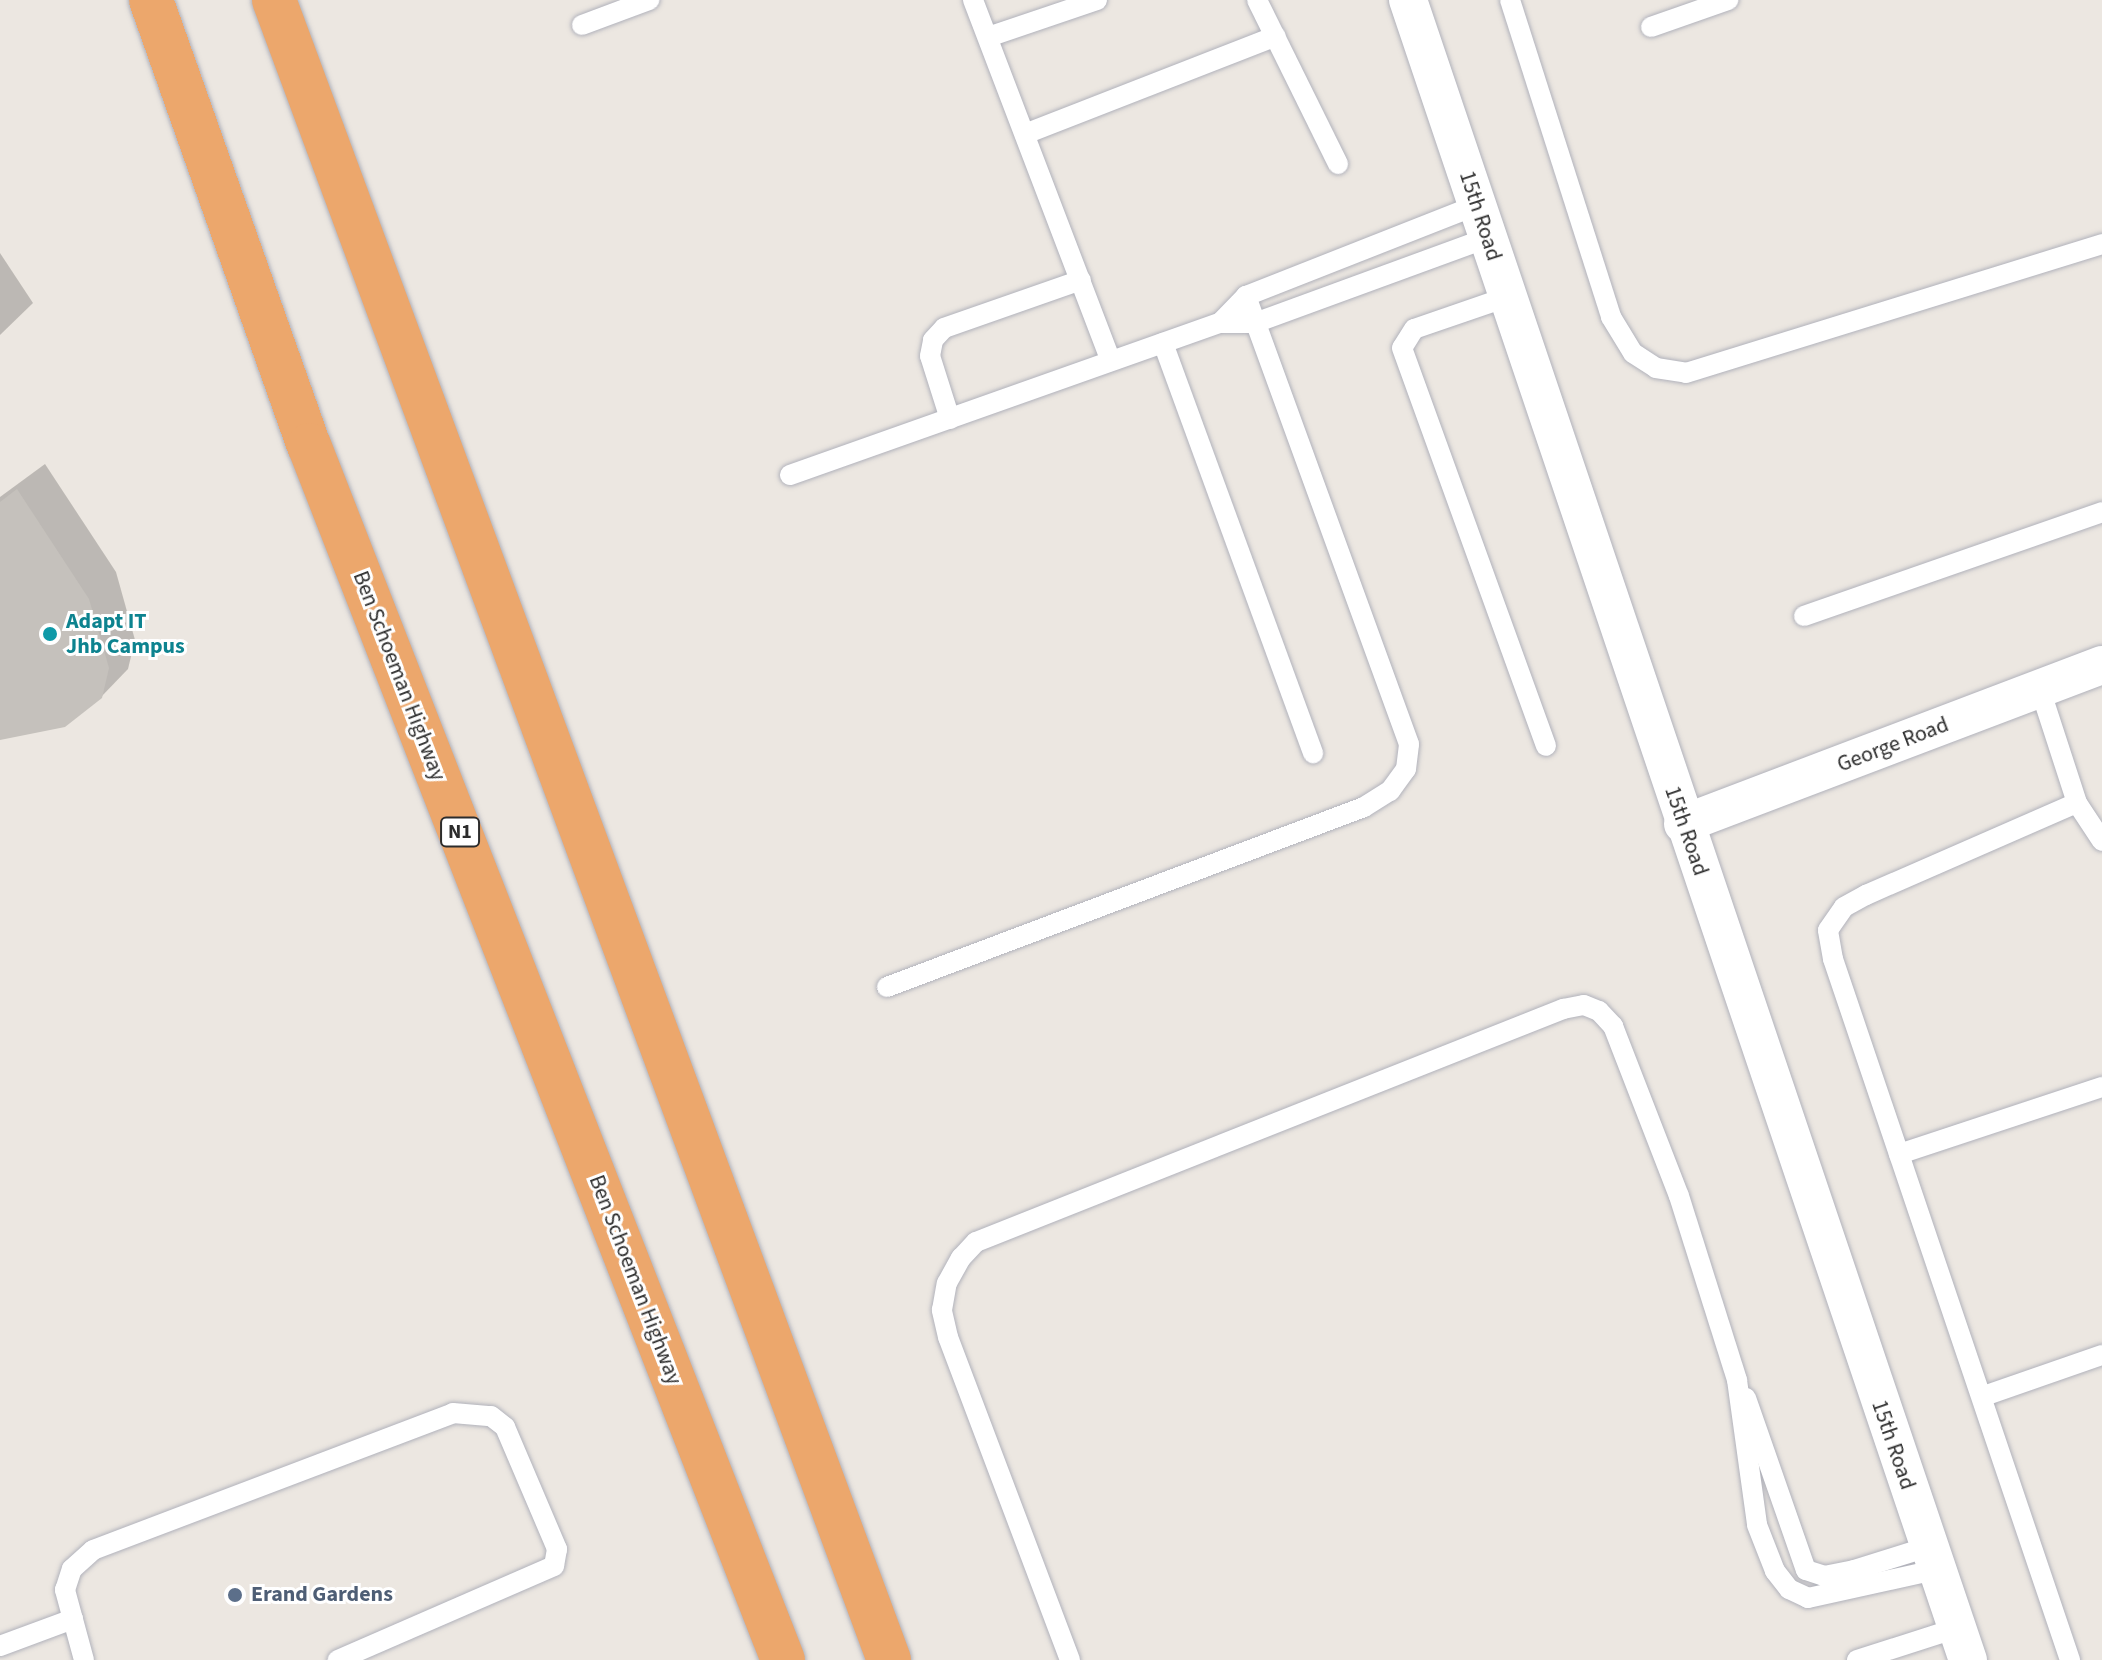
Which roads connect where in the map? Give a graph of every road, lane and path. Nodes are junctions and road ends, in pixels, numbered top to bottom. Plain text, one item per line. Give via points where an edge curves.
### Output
1 (151, 0) edge
2 (274, 0) edge
3 (649, 0) edge
4 (973, 0) edge
5 (1097, 0) edge
6 (1257, 0) edge
7 (1408, 0) edge
8 (1510, 0) edge
9 (1728, 0) edge
10 (582, 25) dead end
11 (1651, 27) dead end
12 (1276, 36) junction
13 (988, 37) junction
14 (1025, 134) junction
15 (1338, 164) dead end
16 (1482, 222) junction
17 (2102, 244) edge
18 (1081, 280) junction
19 (1246, 296) junction
20 (1507, 297) junction
21 (1220, 323) junction
22 (1255, 323) junction
23 (1163, 343) junction
24 (1111, 361) junction
25 (950, 419) junction
26 (790, 475) dead end
27 (2102, 512) edge
28 (1804, 616) dead end
29 (2099, 675) edge
30 (2040, 689) junction
31 (1546, 746) dead end
32 (1313, 753) dead end
33 (2077, 803) junction
34 (1683, 824) junction
35 (2102, 841) edge
36 (887, 987) dead end
37 (2102, 1087) edge
38 (1899, 1154) junction
39 (2102, 1355) edge
40 (1737, 1380) junction
41 (1984, 1396) junction
42 (1931, 1558) junction
43 (73, 1619) junction
44 (1963, 1644) edge
45 (0, 1646) edge
46 (84, 1660) edge
47 (338, 1660) edge
48 (783, 1660) edge
49 (889, 1660) edge
50 (1070, 1660) edge
51 (1857, 1660) edge
52 (2070, 1660) edge

1 - 48 highway, Ben Schoeman Highway / N1 via 309,445
2 - 49 highway
3 - 10 lane
4 - 13 lane
5 - 13 lane
6 - 12 lane
7 - 16 street, 15th Road
8 - 17 lane via 1611,317 1633,353 1656,368 1686,373
9 - 11 lane
12 - 14 lane
12 - 15 lane
13 - 14 lane
14 - 18 lane
16 - 19 lane
16 - 20 street, 15th Road
16 - 22 lane
18 - 24 lane
18 - 25 lane via 944,328 933,340 930,356
19 - 21 lane
19 - 22 lane
20 - 31 lane via 1414,329 1402,348
20 - 34 street, 15th Road
21 - 22 lane
21 - 23 lane
22 - 36 lane via 1409,744 1406,769 1390,791 1364,807
23 - 24 lane
23 - 32 lane
24 - 25 lane
25 - 26 lane
27 - 28 lane
29 - 30 street, George Road
30 - 33 lane
30 - 34 street, George Road
33 - 35 lane
33 - 38 lane via 1866,895 1834,917 1828,930 1833,959
34 - 42 street, 15th Road
37 - 38 lane
38 - 41 lane
39 - 41 lane
40 - 42 lane via 1757,1418 1806,1570 1824,1576
40 - 42 lane via 1757,1525 1775,1571 1789,1589 1808,1598 1833,1595
40 - 50 lane via 1679,1196 1632,1072 1613,1026 1584,1005 976,1242 947,1283 942,1310 948,1337
41 - 52 lane
42 - 44 street, 15th Road
43 - 45 lane
43 - 46 lane
43 - 47 lane via 65,1590 72,1569 93,1550 453,1413 491,1416 505,1427 557,1549 554,1566
44 - 51 lane

